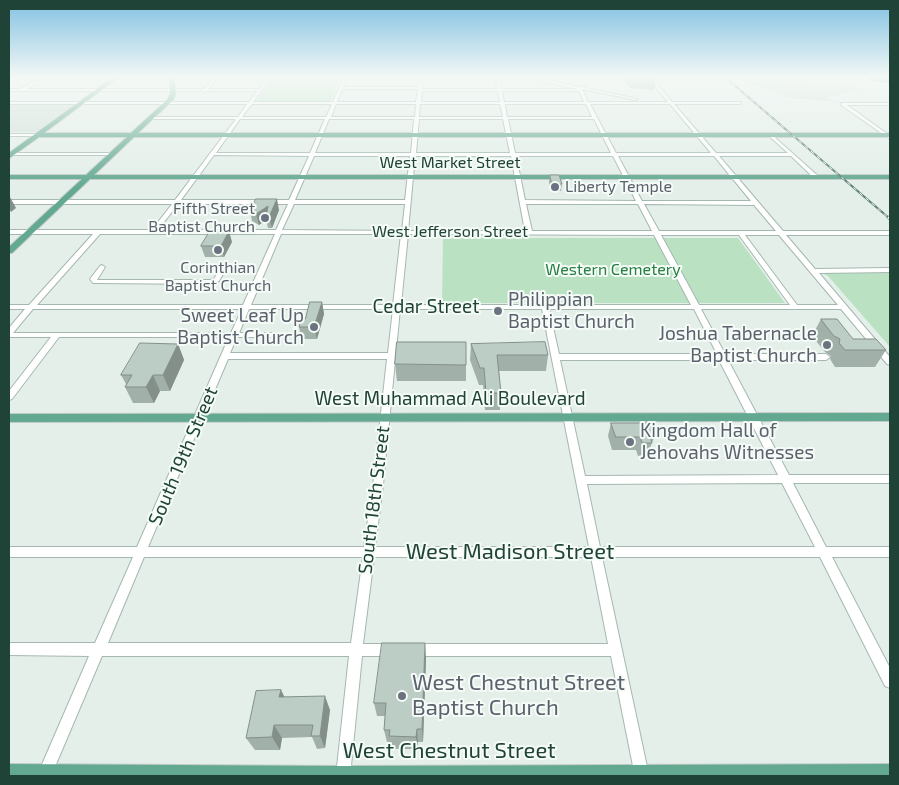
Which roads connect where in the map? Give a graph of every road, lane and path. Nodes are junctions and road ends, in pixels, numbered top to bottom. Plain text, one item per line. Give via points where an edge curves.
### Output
1 (66, 115) edge
2 (154, 115) edge
3 (242, 115) edge
4 (330, 115) edge
5 (417, 115) edge
6 (505, 115) edge
7 (593, 115) edge
8 (680, 115) edge
9 (858, 115) edge
10 (151, 118) junction
11 (240, 118) junction
12 (328, 118) junction
13 (417, 118) junction
14 (506, 118) junction
15 (595, 118) junction
16 (9, 135) edge
17 (38, 135) junction
18 (133, 135) junction
19 (227, 135) junction
20 (321, 135) junction
21 (415, 135) junction
22 (509, 135) junction
23 (604, 135) junction
24 (698, 135) junction
25 (771, 135) junction
26 (889, 136) edge
27 (112, 154) junction
28 (212, 154) junction
29 (313, 154) junction
30 (413, 154) junction
31 (10, 155) edge
32 (513, 155) junction
33 (614, 155) junction
34 (715, 155) junction
35 (792, 155) junction
36 (88, 176) junction
37 (196, 176) junction
38 (303, 176) junction
39 (410, 176) junction
40 (734, 176) junction
41 (9, 177) edge
42 (518, 177) junction
43 (626, 177) junction
44 (816, 177) junction
45 (890, 177) edge
46 (9, 202) edge
47 (61, 202) junction
48 (176, 202) junction
49 (292, 202) junction
50 (407, 202) junction
51 (523, 202) junction
52 (639, 203) junction
53 (755, 203) junction
54 (9, 232) edge
55 (29, 232) junction
56 (98, 232) junction
57 (154, 232) junction
58 (279, 232) junction
59 (404, 232) junction
60 (779, 232) junction
61 (529, 233) junction
62 (656, 233) junction
63 (740, 233) junction
64 (890, 233) edge
65 (9, 251) edge
66 (102, 267) dead end
67 (224, 267) dead end
68 (890, 270) edge
69 (813, 271) junction
70 (9, 307) edge
71 (31, 307) junction
72 (247, 307) junction
73 (395, 307) junction
74 (545, 307) junction
75 (696, 307) junction
76 (795, 307) junction
77 (844, 307) junction
78 (9, 334) edge
79 (57, 335) junction
80 (235, 335) junction
81 (276, 335) dead end
82 (226, 356) junction
83 (391, 356) junction
84 (555, 357) junction
85 (720, 357) junction
86 (826, 357) dead end
87 (890, 362) edge
88 (9, 397) edge
89 (890, 417) edge
90 (9, 418) edge
91 (199, 418) junction
92 (384, 418) junction
93 (568, 418) junction
94 (753, 418) junction
95 (784, 479) junction
96 (890, 479) edge
97 (580, 480) junction
98 (9, 552) edge
99 (142, 552) junction
100 (369, 552) junction
101 (596, 552) junction
102 (823, 552) junction
103 (890, 552) edge
104 (9, 649) edge
105 (99, 649) junction
106 (356, 650) junction
107 (614, 650) junction
108 (890, 681) edge
109 (9, 773) edge
110 (890, 773) edge
111 (45, 775) edge
112 (642, 775) edge
113 (343, 776) edge

1 - 17 main road
2 - 10 main road
3 - 11 street
4 - 12 street, South 19th Street
5 - 13 street, South 18th Street
6 - 14 street
7 - 15 street
8 - 24 street
9 - 26 street
10 - 11 street
10 - 18 main road
11 - 12 street
11 - 19 street
12 - 13 street
12 - 20 street, South 19th Street
13 - 14 street
13 - 21 street, South 18th Street
14 - 15 street
14 - 22 street
15 - 23 street
16 - 17 street
17 - 18 main road
17 - 31 main road
18 - 19 main road
18 - 27 main road
19 - 20 main road
19 - 28 street
20 - 21 main road
20 - 29 street, South 19th Street
21 - 22 main road
21 - 30 street, South 18th Street
22 - 23 main road
22 - 32 street
23 - 24 main road
23 - 33 street
24 - 25 main road
24 - 34 street
25 - 26 main road
25 - 35 street
27 - 31 street
27 - 36 main road
28 - 29 street
28 - 37 street
29 - 30 street
29 - 38 street, South 19th Street
30 - 32 street
30 - 39 street, South 18th Street
32 - 33 street
32 - 42 street
33 - 34 street
33 - 43 street
34 - 35 street
34 - 40 street
35 - 44 street
36 - 37 main road, West Market Street
36 - 41 main road, West Market Street
36 - 47 main road
37 - 38 main road, West Market Street
37 - 48 street
38 - 39 main road, West Market Street
38 - 49 street, South 19th Street
39 - 42 main road, West Market Street
39 - 50 street, South 18th Street
40 - 43 main road, West Market Street
40 - 44 main road, West Market Street
40 - 53 street
42 - 43 main road, West Market Street
42 - 51 street
43 - 52 street
44 - 45 main road, West Market Street
46 - 47 street
47 - 48 street
47 - 55 main road
48 - 49 street
48 - 57 street
49 - 50 street
49 - 58 street, South 19th Street
50 - 59 street, South 18th Street
51 - 52 street
51 - 61 street
52 - 53 street
52 - 62 street
53 - 60 street
54 - 55 street, West Jefferson Street
55 - 56 street, West Jefferson Street
55 - 65 main road
56 - 57 street, West Jefferson Street
56 - 71 street
57 - 58 street, West Jefferson Street
58 - 59 street, West Jefferson Street
58 - 72 street, South 19th Street
59 - 61 street, West Jefferson Street
59 - 73 street, South 18th Street
60 - 63 street, West Jefferson Street
60 - 64 street, West Jefferson Street
60 - 69 street
61 - 62 street, West Jefferson Street
62 - 63 street, West Jefferson Street
62 - 75 street
63 - 76 street
66 - 67 street via 93,279 95,282 210,282 217,280
68 - 69 street
69 - 77 street
70 - 71 street, Cedar Street
71 - 72 street, Cedar Street
71 - 78 street
72 - 73 street, Cedar Street
72 - 80 street, South 19th Street
73 - 74 street, Cedar Street
73 - 83 street, South 18th Street
74 - 75 street, Cedar Street
74 - 84 street
75 - 76 street, Cedar Street
75 - 85 street
76 - 77 street, Cedar Street
77 - 87 street
78 - 79 street
79 - 80 street
79 - 88 street
80 - 81 street
80 - 82 street, South 19th Street
82 - 83 street
82 - 91 street, South 19th Street
83 - 92 street, South 18th Street
84 - 85 street
84 - 93 street
85 - 86 street
85 - 94 street
89 - 94 main road, West Muhammad Ali Boulevard
90 - 91 main road, West Muhammad Ali Boulevard
91 - 92 main road, West Muhammad Ali Boulevard
91 - 99 street, South 19th Street
92 - 93 main road, West Muhammad Ali Boulevard
92 - 100 street, South 18th Street
93 - 94 main road, West Muhammad Ali Boulevard
93 - 97 street
94 - 95 street
95 - 96 street
95 - 97 street
95 - 102 street
97 - 101 street
98 - 99 street, West Madison Street
99 - 100 street, West Madison Street
99 - 105 street, South 19th Street
100 - 101 street, West Madison Street
100 - 106 street, South 18th Street
101 - 102 street, West Madison Street
101 - 107 street
102 - 103 street, West Madison Street
102 - 108 street
104 - 105 street
105 - 106 street
105 - 111 street, South 19th Street
106 - 107 street
106 - 113 street, South 18th Street
107 - 112 street
109 - 111 main road, West Chestnut Street
110 - 112 main road, West Chestnut Street
111 - 113 main road, West Chestnut Street
112 - 113 main road, West Chestnut Street

